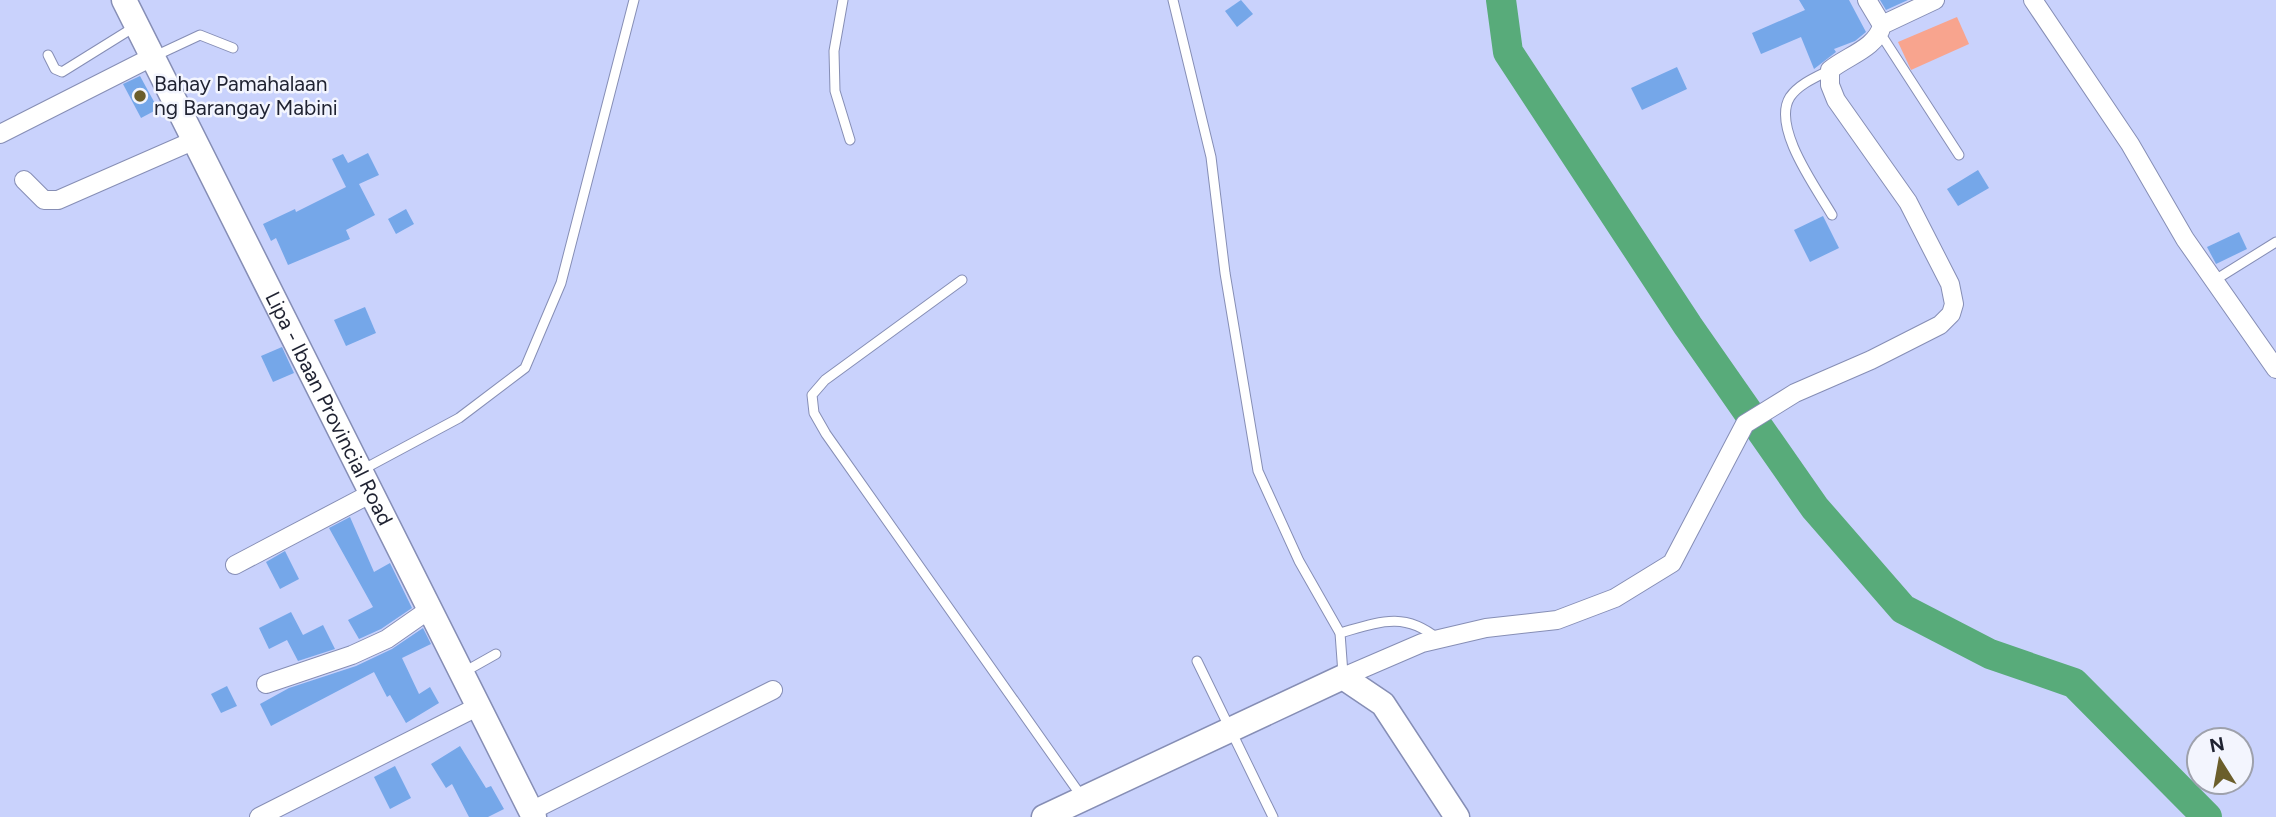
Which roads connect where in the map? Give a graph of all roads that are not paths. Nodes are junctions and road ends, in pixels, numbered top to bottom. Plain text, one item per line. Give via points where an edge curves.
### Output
1 (124, 0) edge
2 (634, 0) edge
3 (843, 0) edge
4 (1172, 0) edge
5 (1867, 0) edge
6 (1935, 0) edge
7 (2033, 0) edge
8 (137, 26) junction
9 (1881, 29) junction
10 (233, 48) dead end
11 (48, 55) dead end
12 (154, 56) junction
13 (1830, 70) junction
14 (0, 134) edge
15 (195, 140) junction
16 (850, 140) dead end
17 (1959, 155) dead end
18 (24, 180) dead end
19 (1832, 215) dead end
20 (2276, 242) edge
21 (962, 280) dead end
22 (2215, 280) junction
23 (2276, 369) edge
24 (361, 470) junction
25 (370, 494) junction
26 (235, 565) dead end
27 (430, 609) junction
28 (1339, 634) junction
29 (1438, 639) junction
30 (496, 654) dead end
31 (1197, 662) dead end
32 (462, 673) junction
33 (1343, 677) junction
34 (266, 684) dead end
35 (773, 690) dead end
36 (479, 706) junction
37 (1230, 728) junction
38 (1083, 798) junction
39 (533, 814) edge
40 (1057, 814) edge
41 (259, 817) edge
42 (1273, 817) edge
43 (1457, 817) edge

1 - 8 main road, Lipa - Ibaan Provincial Road
2 - 24 lane via 561,283 524,368 459,418
3 - 16 lane via 834,51 835,91
4 - 28 lane via 1211,157 1258,471
5 - 9 street
6 - 9 street
7 - 22 street
8 - 11 lane via 62,72
8 - 12 main road, Lipa - Ibaan Provincial Road
9 - 13 street via 1870,45
9 - 17 lane
10 - 12 lane via 200,35
12 - 14 street
12 - 15 main road, Lipa - Ibaan Provincial Road
13 - 19 lane via 1804,83 1789,98 1785,117 1791,142
13 - 29 street via 1836,100 1908,202 1950,284 1951,314 1940,325 1795,393 1745,424 1672,563 1615,598 1557,620
15 - 18 street via 58,200 44,200
15 - 24 main road, Lipa - Ibaan Provincial Road
20 - 22 lane
21 - 38 lane via 825,380 812,395 814,412
22 - 23 street
24 - 25 main road, Lipa - Ibaan Provincial Road
25 - 26 street
25 - 27 main road, Lipa - Ibaan Provincial Road
27 - 32 main road, Lipa - Ibaan Provincial Road
27 - 34 street via 387,639
28 - 29 lane via 1378,622 1399,622 1419,624
28 - 33 lane
29 - 33 street
30 - 32 lane
31 - 37 lane
32 - 36 main road, Lipa - Ibaan Provincial Road
33 - 37 main road
33 - 43 main road via 1383,704
35 - 39 street
36 - 39 main road, Lipa - Ibaan Provincial Road
36 - 41 street
37 - 38 main road
37 - 42 lane
38 - 40 main road

